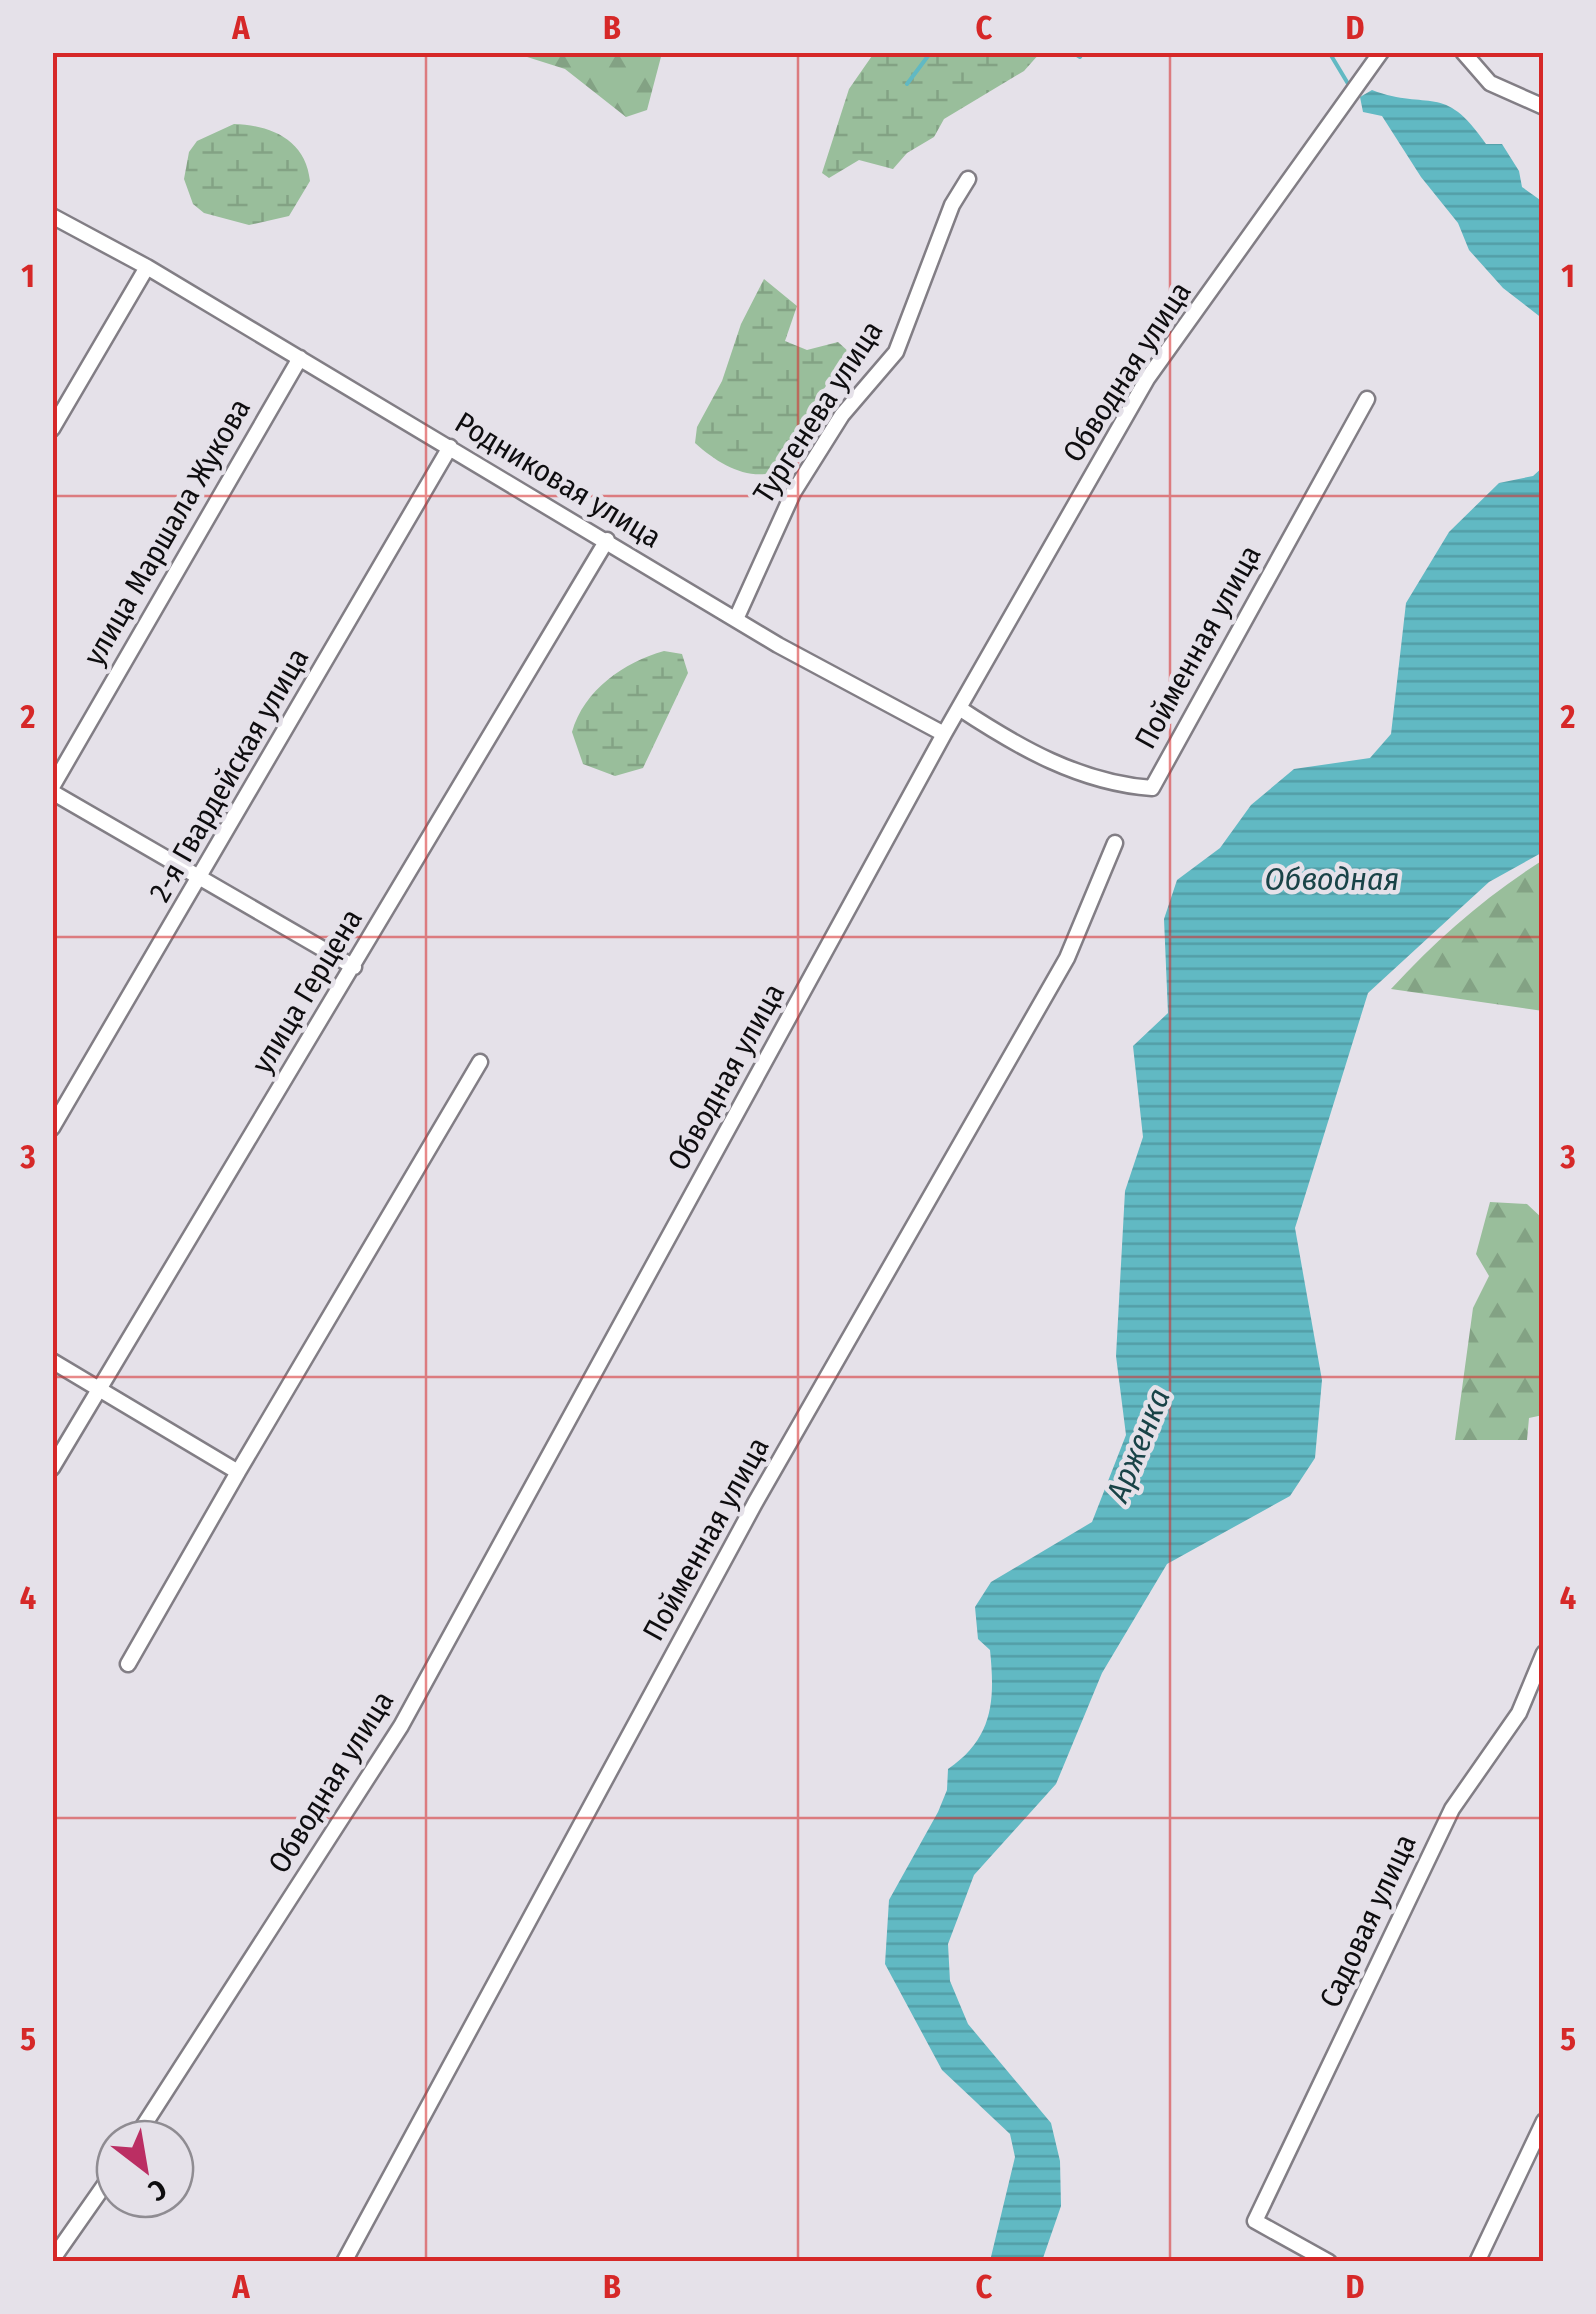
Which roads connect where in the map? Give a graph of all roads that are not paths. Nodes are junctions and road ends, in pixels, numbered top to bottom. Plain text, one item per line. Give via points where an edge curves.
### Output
1 (1381, 52) edge
2 (1463, 52) edge
3 (1544, 107) edge
4 (968, 179) dead end
5 (52, 216) edge
6 (147, 267) junction
7 (300, 358) junction
8 (1367, 399) dead end
9 (52, 428) edge
10 (450, 447) junction
11 (606, 540) junction
12 (736, 619) junction
13 (959, 708) junction
14 (944, 734) junction
15 (52, 789) edge
16 (1115, 843) dead end
17 (202, 878) junction
18 (354, 967) junction
19 (480, 1062) dead end
20 (52, 1128) edge
21 (52, 1361) edge
22 (99, 1390) junction
23 (52, 1468) edge
24 (238, 1472) junction
25 (1544, 1653) edge
26 (128, 1664) dead end
27 (148, 2119) edge
28 (1544, 2121) edge
29 (95, 2199) edge
30 (52, 2260) edge
31 (344, 2262) edge
32 (1329, 2262) edge
33 (1478, 2262) edge

1 - 13 street, Обводная улица via 1147,379
2 - 3 street via 1490,83
4 - 12 street, Тургенева улица via 896,352 842,415 793,493
5 - 6 street, Родниковая улица
6 - 7 street, Родниковая улица
6 - 9 street
7 - 10 street, Родниковая улица
7 - 15 street, улица Маршала Жукова
8 - 13 street, Пойменная улица via 1152,788 1109,785 1011,743
10 - 11 street, Родниковая улица
10 - 17 street, 2-я Гвардейская улица
11 - 12 street, Родниковая улица
11 - 18 street, улица Герцена
12 - 14 street, Родниковая улица
13 - 14 street, Обводная улица
14 - 27 street, Обводная улица via 401,1726
15 - 17 street
16 - 31 street, Пойменная улица via 1067,958 756,1503
17 - 18 street
17 - 20 street, 2-я Гвардейская улица
18 - 22 street, улица Герцена
19 - 24 street
21 - 22 street
22 - 23 street, улица Герцена
22 - 24 street
24 - 26 street
25 - 32 street, Садовая улица via 1519,1713 1452,1809 1255,2221
28 - 33 street
29 - 30 street

